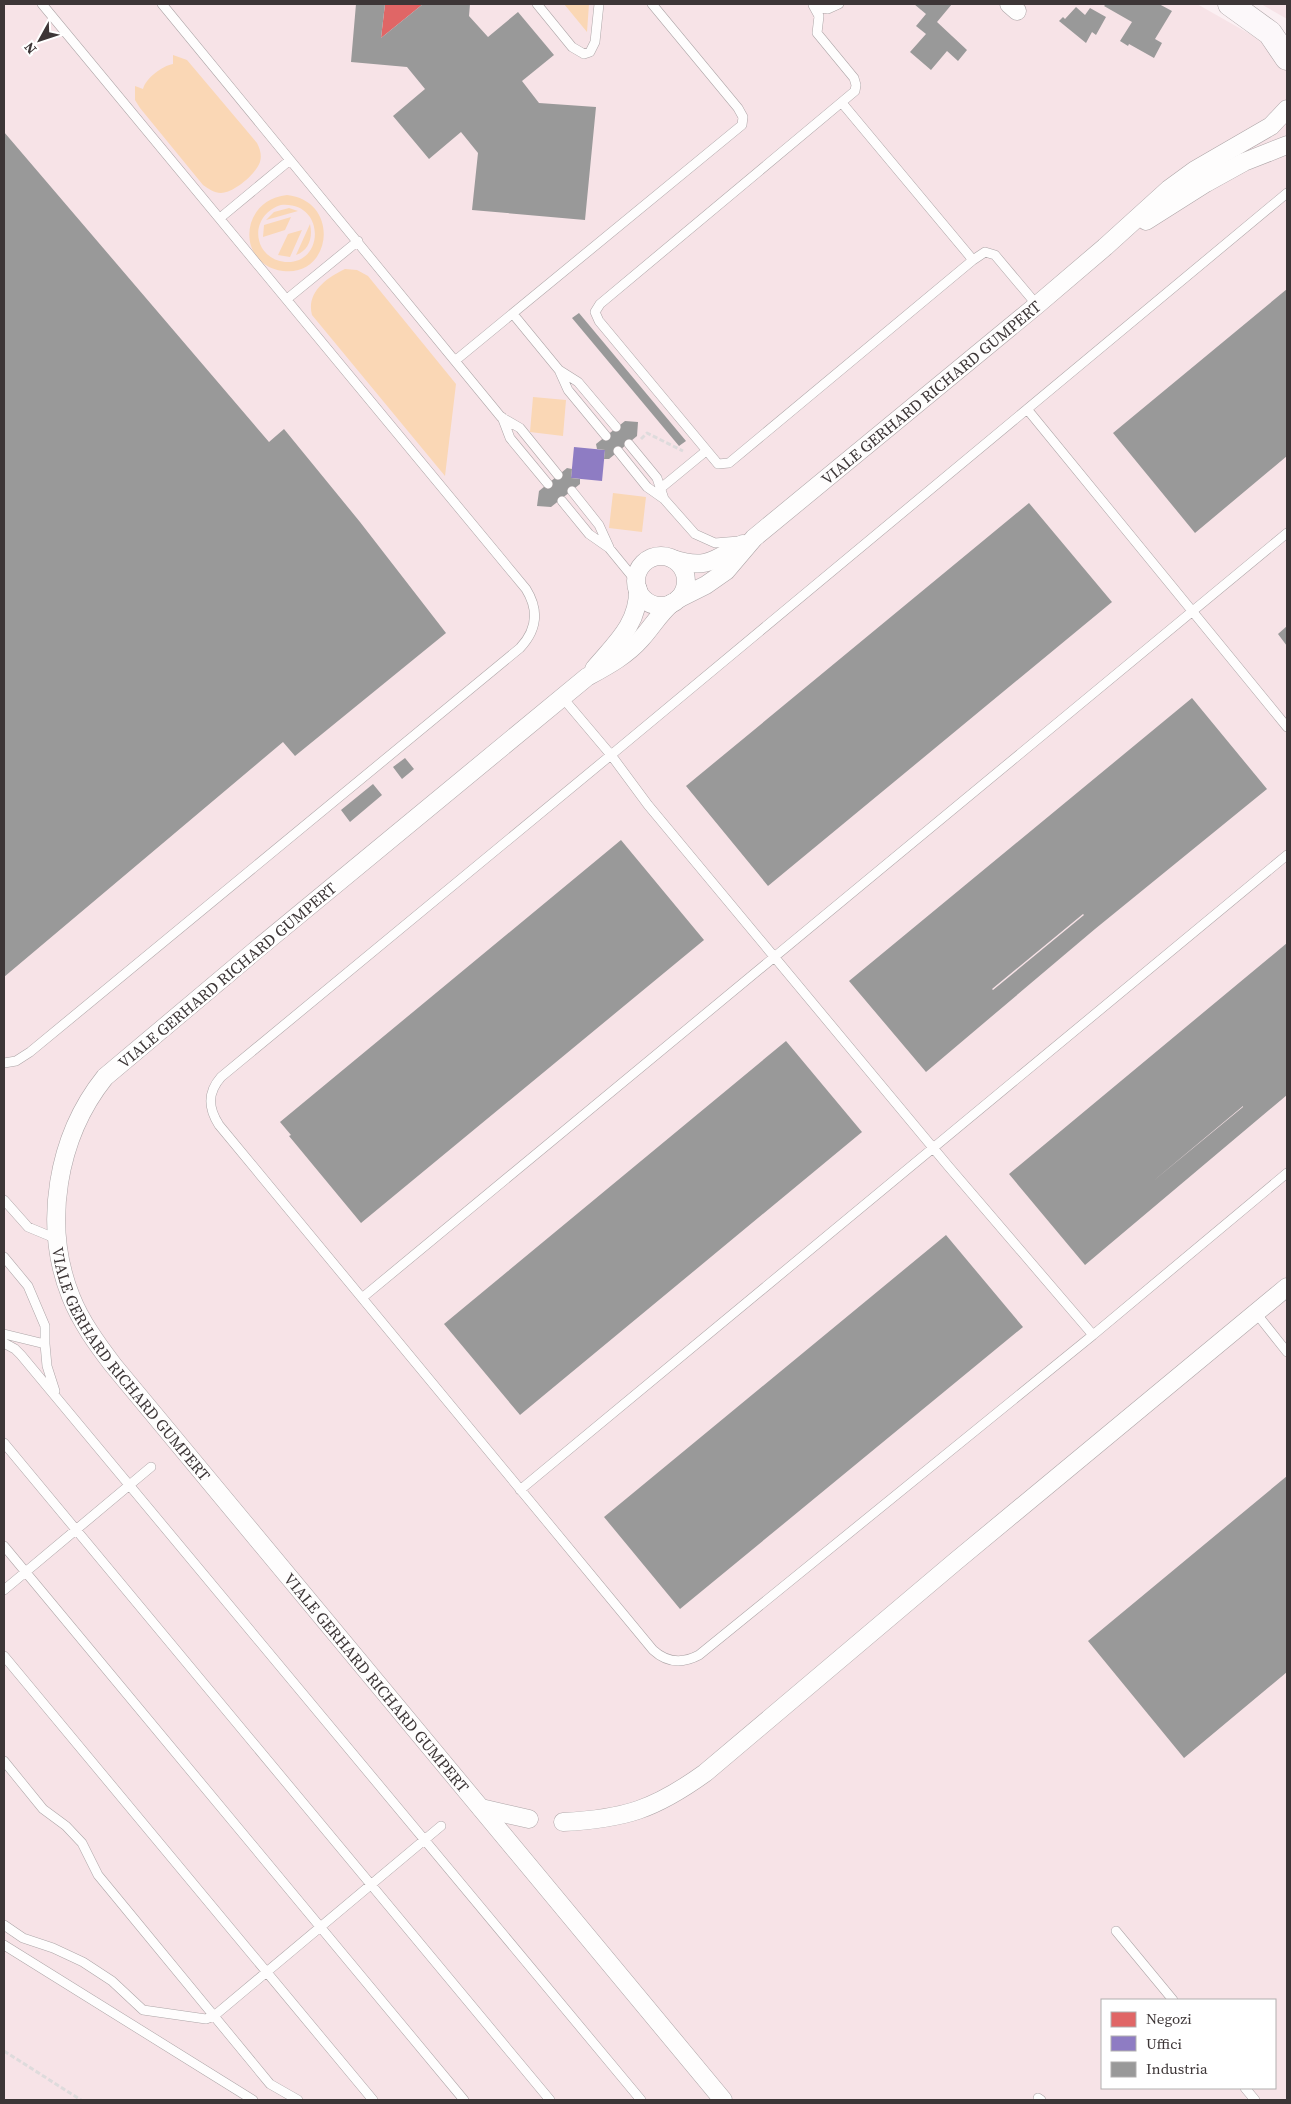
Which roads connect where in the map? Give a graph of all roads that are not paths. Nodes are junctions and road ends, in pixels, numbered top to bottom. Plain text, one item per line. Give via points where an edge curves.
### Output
1 (42, 4) edge
2 (162, 4) edge
3 (536, 4) edge
4 (599, 4) edge
5 (652, 4) edge
6 (812, 4) edge
7 (839, 4) edge
8 (1230, 4) edge
9 (1243, 4) edge
10 (1287, 28) edge
11 (1287, 58) edge
12 (842, 102) junction
13 (1287, 109) edge
14 (1287, 145) edge
15 (290, 160) junction
16 (1287, 193) edge
17 (220, 218) junction
18 (358, 241) junction
19 (1106, 247) junction
20 (974, 260) junction
21 (287, 299) junction
22 (1037, 305) junction
23 (513, 314) junction
24 (456, 360) junction
25 (559, 370) junction
26 (1027, 409) junction
27 (502, 417) junction
28 (616, 428) dead end
29 (606, 436) dead end
30 (629, 444) dead end
31 (706, 451) junction
32 (618, 452) dead end
33 (558, 475) dead end
34 (548, 484) dead end
35 (660, 488) junction
36 (572, 491) dead end
37 (664, 499) junction
38 (562, 501) dead end
39 (1287, 533) edge
40 (754, 538) junction
41 (609, 548) junction
42 (672, 559) junction
43 (637, 585) junction
44 (675, 601) junction
45 (1192, 611) junction
46 (587, 677) junction
47 (562, 697) junction
48 (1287, 727) edge
49 (611, 755) junction
50 (1287, 855) edge
51 (775, 958) junction
52 (4, 1063) edge
53 (933, 1147) junction
54 (1287, 1173) edge
55 (4, 1200) edge
56 (57, 1239) junction
57 (4, 1257) edge
58 (1287, 1287) edge
59 (362, 1298) junction
60 (1256, 1313) junction
61 (4, 1334) edge
62 (1093, 1335) junction
63 (4, 1343) edge
64 (46, 1344) junction
65 (1287, 1352) edge
66 (61, 1403) junction
67 (4, 1443) edge
68 (151, 1467) dead end
69 (130, 1485) junction
70 (520, 1490) junction
71 (76, 1530) junction
72 (4, 1546) edge
73 (25, 1572) junction
74 (4, 1590) edge
75 (4, 1656) edge
76 (4, 1761) edge
77 (481, 1808) junction
78 (530, 1819) dead end
79 (563, 1822) dead end
80 (441, 1826) dead end
81 (424, 1840) junction
82 (371, 1885) junction
83 (4, 1925) edge
84 (320, 1927) junction
85 (1116, 1931) dead end
86 (4, 1945) edge
87 (266, 1972) junction
88 (1172, 1999) edge
89 (214, 2016) junction
90 (1246, 2089) edge
91 (253, 2100) edge
92 (298, 2100) edge
93 (373, 2100) edge
94 (464, 2100) edge
95 (550, 2100) edge
96 (641, 2100) edge
97 (723, 2100) edge
98 (1255, 2100) edge

1 - 17 lane
2 - 15 lane
3 - 4 lane via 572,47 584,54 590,52 595,42
5 - 23 lane via 738,108 743,117 742,124
6 - 7 lane via 828,9
6 - 12 lane via 819,16 817,33 855,81 855,91
8 - 11 street via 1270,33
9 - 10 street
12 - 20 lane
12 - 31 lane via 597,307 595,312 598,321
13 - 19 street, VIALE GERHARD RICHARD GUMPERT via 1271,126 1195,170 1169,189
14 - 19 street, VIALE GERHARD RICHARD GUMPERT via 1244,162 1206,183
15 - 17 lane
15 - 18 lane
16 - 26 lane
17 - 21 lane
18 - 21 lane
18 - 24 lane
19 - 22 street, VIALE GERHARD RICHARD GUMPERT
20 - 22 lane via 985,252 995,255
20 - 31 lane via 729,463 718,464
21 - 52 lane via 526,589 534,604 534,627 520,648 40,1044 16,1060
22 - 40 street, VIALE GERHARD RICHARD GUMPERT
23 - 24 lane
23 - 25 lane
24 - 27 lane
25 - 28 lane via 578,382
25 - 29 lane via 568,390
26 - 45 lane
26 - 49 lane
27 - 33 lane via 520,428
27 - 34 lane via 510,438
30 - 35 lane via 657,478
31 - 35 lane
32 - 37 lane via 647,487
35 - 37 lane
36 - 41 lane via 599,525
37 - 40 lane via 695,534 708,541 723,544
38 - 41 lane via 589,534
39 - 45 lane
40 - 42 street, VIALE GERHARD RICHARD GUMPERT via 699,565
40 - 44 street, VIALE GERHARD RICHARD GUMPERT via 726,571
41 - 43 lane
42 - 43 street via 656,557 648,560 638,573
42 - 44 street via 679,564 686,578 683,593
43 - 44 street via 648,602 664,606
43 - 46 street, VIALE GERHARD RICHARD GUMPERT via 637,610 631,625
44 - 46 street, VIALE GERHARD RICHARD GUMPERT via 619,659
45 - 48 lane
45 - 51 lane
46 - 47 street, VIALE GERHARD RICHARD GUMPERT
47 - 49 lane
47 - 56 street, VIALE GERHARD RICHARD GUMPERT via 105,1077 86,1104 65,1159 59,1184
49 - 51 lane via 648,805
49 - 59 lane via 221,1078 212,1090 210,1106 219,1125
50 - 53 lane
51 - 53 lane
51 - 59 lane
53 - 62 lane
53 - 70 lane
54 - 62 lane
55 - 56 lane via 24,1224
56 - 77 street, VIALE GERHARD RICHARD GUMPERT via 71,1297 94,1340
57 - 64 lane via 28,1286 45,1326
58 - 60 street
59 - 70 lane
60 - 65 lane
60 - 79 street via 698,1778 665,1799 634,1813
61 - 64 lane
62 - 70 lane via 699,1655 684,1661 667,1660 653,1650
63 - 66 lane via 21,1355
64 - 66 lane via 47,1366
66 - 69 lane
67 - 71 lane
68 - 69 lane
69 - 71 lane
69 - 81 lane
71 - 73 lane
71 - 82 lane
72 - 73 lane
73 - 74 lane
73 - 84 lane
75 - 87 lane
76 - 89 lane via 43,1809 82,1843 98,1875
77 - 78 street
77 - 97 street, VIALE GERHARD RICHARD GUMPERT
80 - 81 lane
81 - 82 lane
81 - 96 lane
82 - 84 lane
82 - 95 lane
83 - 89 lane via 23,1938 83,1962 143,2010 206,2019
84 - 87 lane
84 - 94 lane
85 - 88 lane
86 - 91 lane
87 - 89 lane
87 - 93 lane
89 - 92 lane via 270,2084
90 - 98 lane

